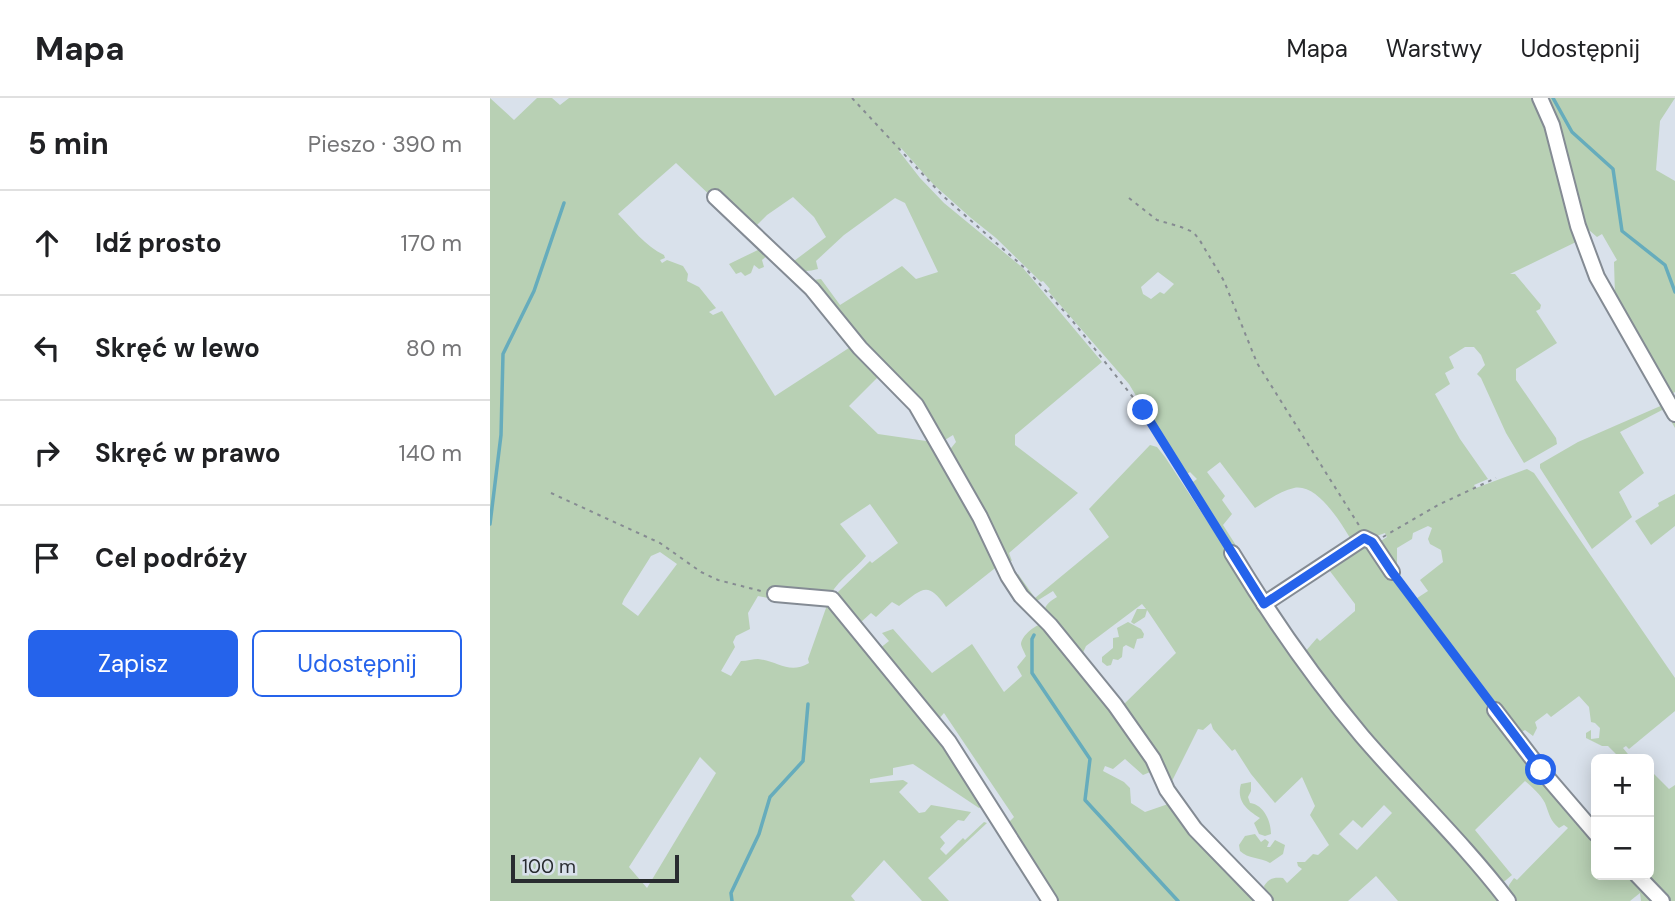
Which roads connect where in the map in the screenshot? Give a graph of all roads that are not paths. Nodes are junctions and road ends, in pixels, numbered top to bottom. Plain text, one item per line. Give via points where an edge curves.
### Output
1 (1540, 98) edge
2 (715, 197) dead end
3 (1675, 414) edge
4 (1232, 553) road end
5 (1392, 572) road end
6 (775, 594) road end
7 (1264, 604) junction
8 (1495, 710) road end
9 (1591, 828) edge
10 (1642, 880) edge
11 (1261, 895) edge
12 (1050, 901) edge
13 (1507, 901) edge
14 (1662, 901) edge

1 - 3 street via 1597,277
2 - 11 street via 813,289 860,348 916,405 1021,596 1087,667 1153,759 1161,781
4 - 7 street
5 - 7 street via 1364,538
6 - 12 street via 832,599 949,742
7 - 13 street via 1363,737 1453,834
8 - 9 street
10 - 14 street

